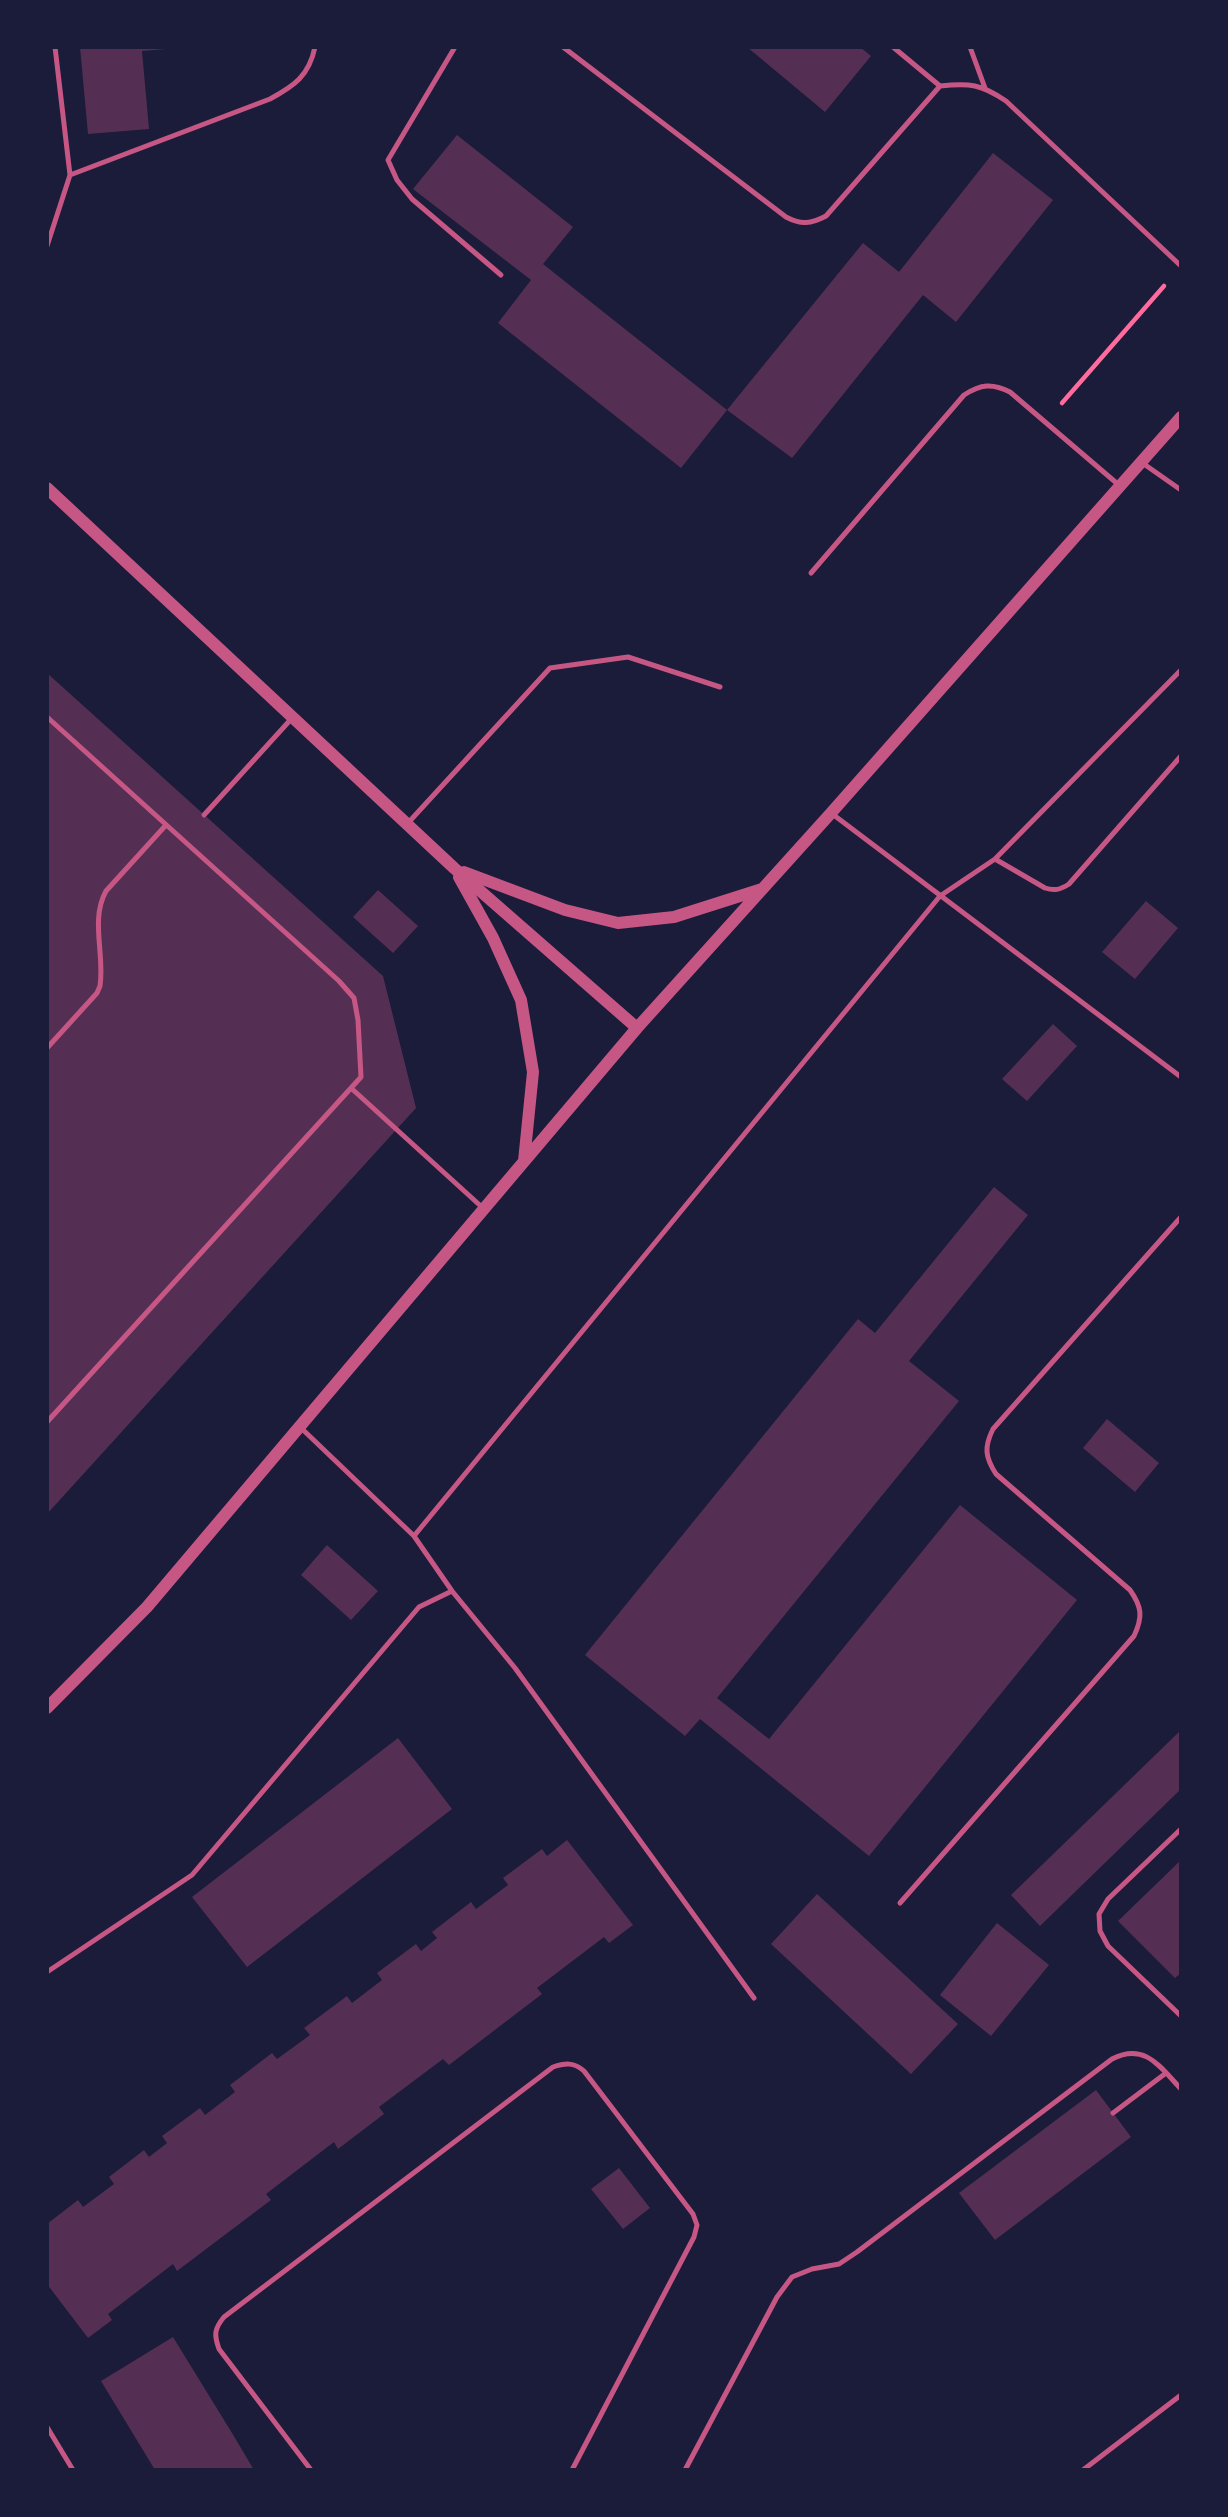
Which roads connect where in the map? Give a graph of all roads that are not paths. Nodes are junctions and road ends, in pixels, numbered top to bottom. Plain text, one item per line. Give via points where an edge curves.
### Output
1 (55, 47) edge
2 (314, 47) edge
3 (454, 47) edge
4 (564, 47) edge
5 (893, 47) edge
6 (970, 47) edge
7 (940, 86) junction
8 (985, 88) junction
9 (70, 174) junction
10 (47, 246) edge
11 (1181, 266) edge
12 (501, 275) dead end
13 (1181, 417) edge
14 (1141, 462) junction
15 (1120, 486) junction
16 (47, 488) edge
17 (1181, 491) edge
18 (811, 573) dead end
19 (1181, 670) edge
20 (720, 687) dead end
21 (47, 717) edge
22 (293, 717) junction
23 (1181, 757) edge
24 (831, 813) junction
25 (204, 815) dead end
26 (407, 824) junction
27 (166, 825) junction
28 (995, 859) junction
29 (454, 868) junction
30 (763, 888) junction
31 (940, 896) junction
32 (637, 1028) junction
33 (47, 1048) edge
34 (1181, 1077) edge
35 (351, 1088) junction
36 (524, 1161) junction
37 (484, 1209) junction
38 (1181, 1217) edge
39 (47, 1422) edge
40 (299, 1426) junction
41 (414, 1536) junction
42 (452, 1591) junction
43 (47, 1708) edge
44 (1181, 1829) edge
45 (900, 1903) dead end
46 (47, 1972) edge
47 (754, 1998) dead end
48 (1180, 2014) edge
49 (1166, 2073) junction
50 (1181, 2089) edge
51 (1113, 2113) dead end
52 (1181, 2395) edge
53 (47, 2427) edge
54 (73, 2470) edge
55 (311, 2470) edge
56 (572, 2470) edge
57 (685, 2470) edge
58 (1083, 2470) edge

1 - 9 lane
2 - 9 lane via 312,62 295,86
3 - 12 lane via 388,160 412,199
4 - 7 lane via 799,223 826,216
5 - 7 lane
6 - 8 lane
7 - 8 lane
8 - 11 lane via 1006,101
9 - 10 lane
13 - 14 street
14 - 15 street
14 - 17 lane
15 - 18 lane via 1010,392 995,384 978,386 964,395
15 - 24 street
16 - 22 street
19 - 28 lane
20 - 26 lane via 628,657 550,668
21 - 27 lane
22 - 25 lane
22 - 26 street
23 - 28 lane via 1061,889 1045,888
24 - 30 street
24 - 31 lane
26 - 29 street
27 - 33 lane via 100,902 100,986
27 - 35 lane via 354,998 361,1077
28 - 31 lane
29 - 30 street via 565,910 618,923 674,917
29 - 32 street
29 - 36 street via 521,1000 533,1072
30 - 32 street
31 - 34 lane
31 - 41 lane
32 - 36 street
35 - 37 lane
35 - 39 lane
36 - 37 street
37 - 40 street
38 - 45 lane via 993,1429 986,1444 987,1461 996,1475 1130,1590 1140,1604 1141,1621 1134,1636
40 - 41 lane
40 - 43 street via 147,1607
41 - 42 lane
42 - 46 lane via 419,1607 192,1875
42 - 47 lane via 515,1668
44 - 48 lane via 1108,1899 1099,1914 1100,1931 1108,1946
49 - 50 lane
49 - 51 lane
49 - 57 lane via 1140,2053 1126,2052 1112,2059 857,2252 839,2264 792,2277
52 - 58 lane
53 - 54 lane
55 - 56 lane via 219,2350 214,2335 217,2325 553,2067 565,2063 584,2071 697,2225

